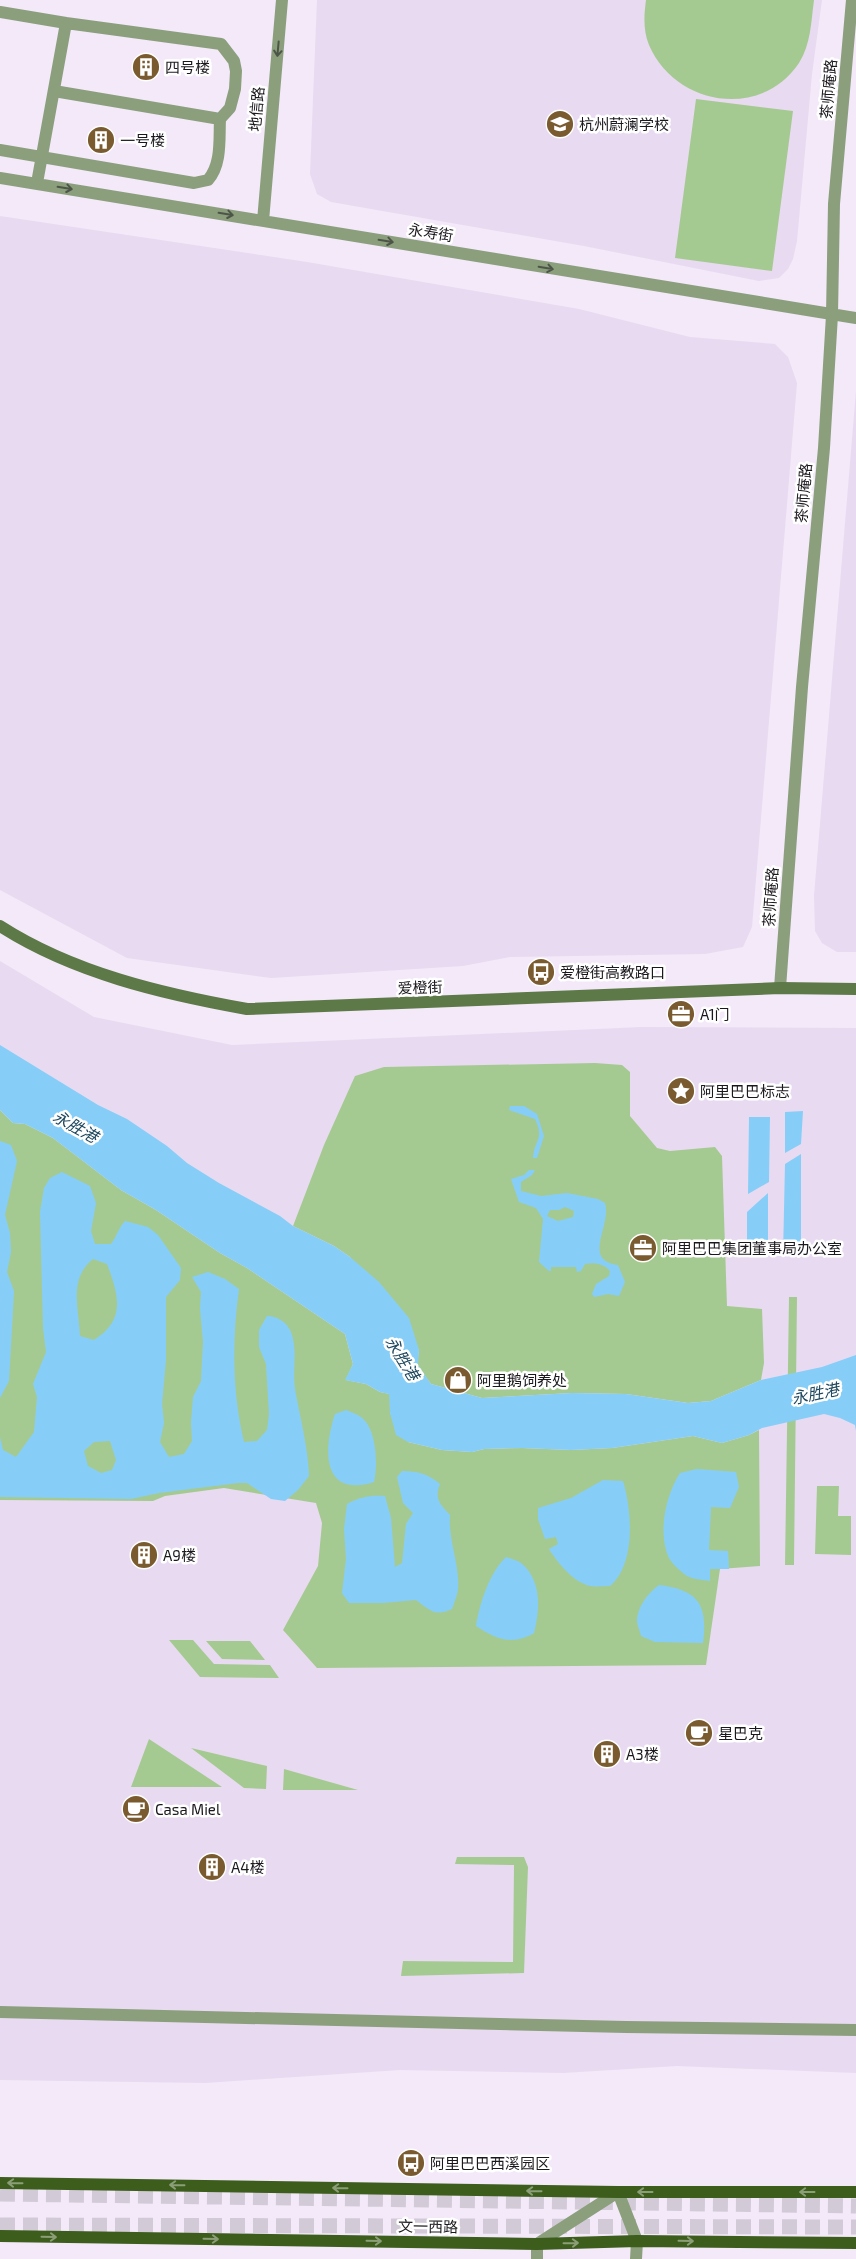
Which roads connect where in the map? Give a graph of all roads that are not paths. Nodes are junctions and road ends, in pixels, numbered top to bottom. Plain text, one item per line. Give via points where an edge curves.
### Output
1 (282, 0) edge
2 (852, 0) edge
3 (0, 12) edge
4 (66, 23) junction
5 (54, 91) junction
6 (220, 119) junction
7 (0, 150) edge
8 (42, 158) junction
9 (0, 178) edge
10 (37, 183) junction
11 (263, 220) junction
12 (832, 315) junction
13 (856, 318) edge
14 (0, 926) edge
15 (780, 988) junction
16 (856, 989) edge
17 (0, 2012) edge
18 (856, 2030) edge
19 (0, 2183) edge
20 (618, 2192) junction
21 (856, 2192) edge
22 (0, 2236) edge
23 (637, 2241) junction
24 (856, 2243) edge
25 (537, 2244) junction
26 (538, 2259) edge
27 (636, 2259) edge

1 -> 11 street, 地信路
2 - 12 street, 茶师庵路 via 834,204
3 - 4 street
4 - 5 street
4 - 6 street via 220,44 234,60 236,71 230,108
5 - 6 street
5 - 8 street
6 - 8 street via 219,152 214,173 208,180 194,183
7 - 8 street
8 - 10 street
9 - 10 street, 永寿街
10 -> 11 street, 永寿街
11 -> 12 street, 永寿街
12 - 13 street, 永寿街
12 - 15 street, 茶师庵路
14 - 15 street, 爱橙街 via 28,944 124,982 171,995 247,1009
15 - 16 street, 爱橙街
17 - 18 street
20 -> 19 main road
21 -> 20 main road
20 - 23 street
20 - 25 street
22 -> 25 main road, 文一西路
23 -> 24 main road, 文一西路
25 -> 23 main road, 文一西路
23 - 27 street
25 - 26 street

